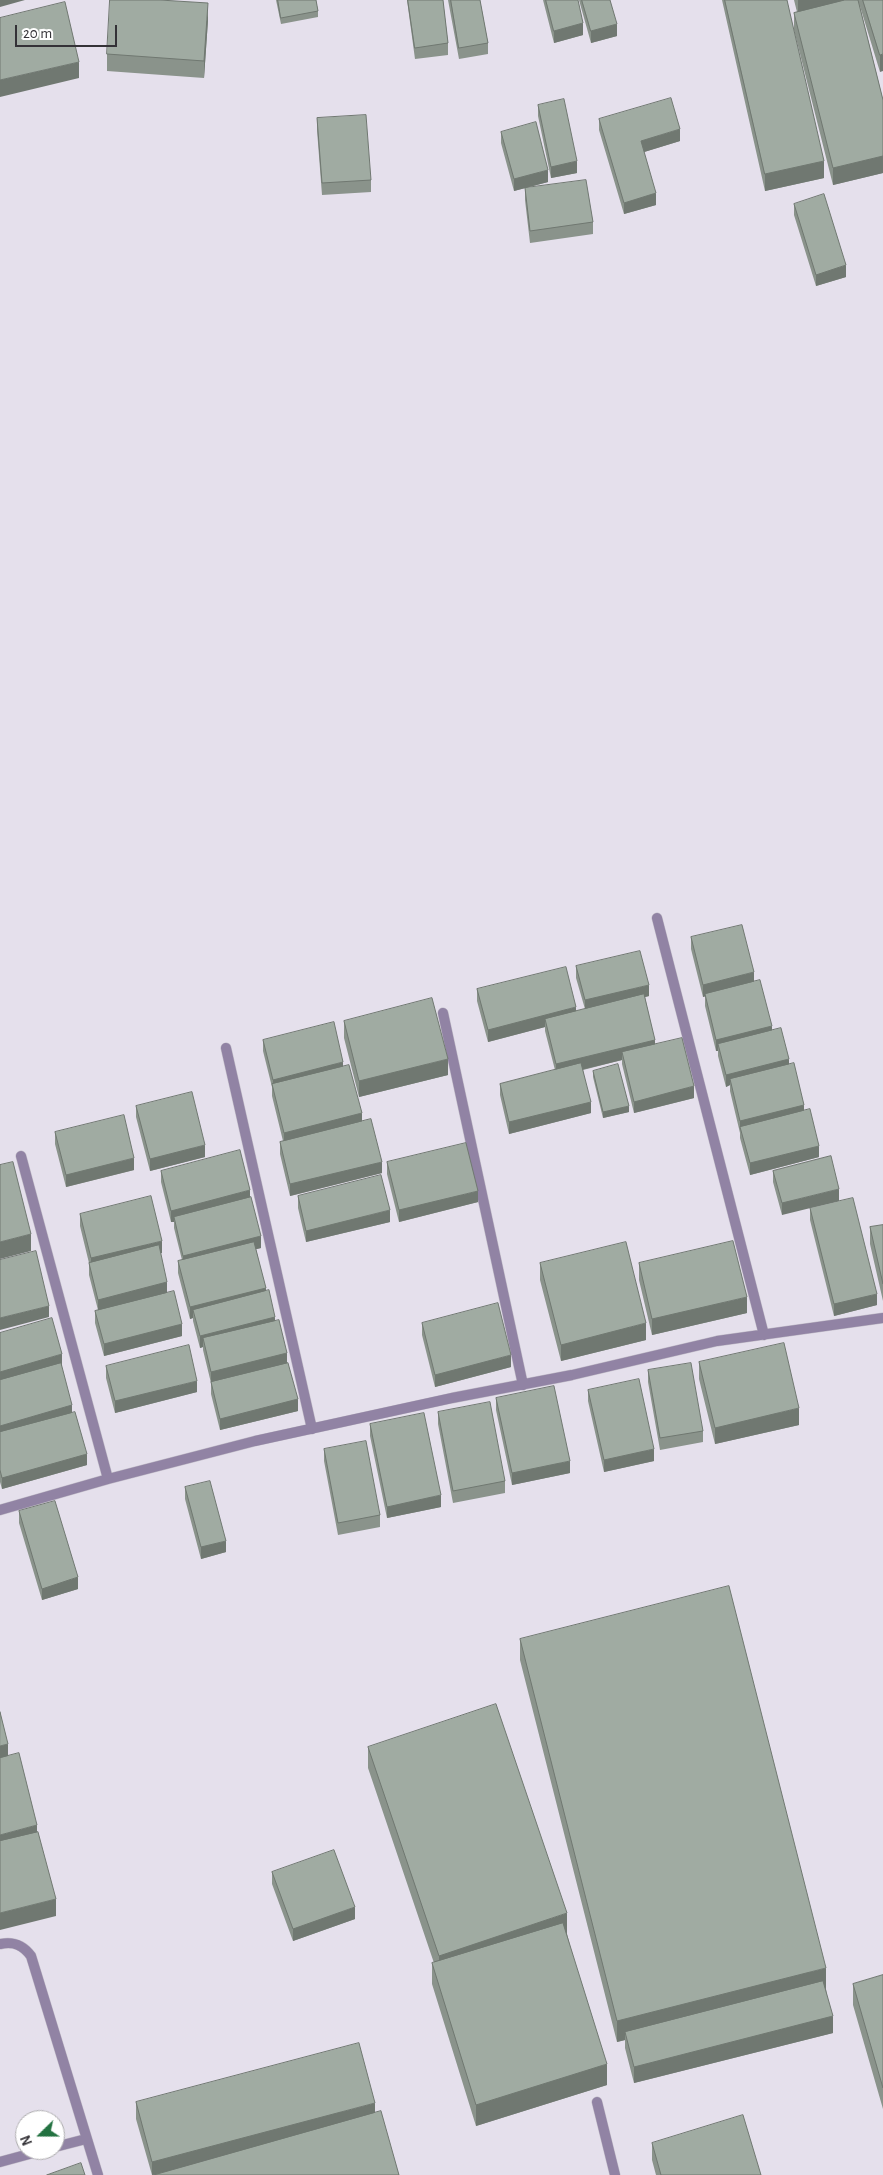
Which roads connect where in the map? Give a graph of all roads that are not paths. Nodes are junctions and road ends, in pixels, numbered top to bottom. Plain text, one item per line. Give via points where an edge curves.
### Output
1 (657, 918) dead end
2 (443, 1013) dead end
3 (226, 1048) dead end
4 (22, 1156) dead end
5 (883, 1318) edge
6 (764, 1336) junction
7 (523, 1385) junction
8 (312, 1429) junction
9 (108, 1479) junction
10 (0, 1510) edge
11 (0, 1944) edge
12 (597, 2102) dead end
13 (86, 2139) junction
14 (65, 2144) edge
15 (15, 2158) edge
16 (0, 2162) edge
17 (98, 2175) edge
18 (615, 2175) edge

1 - 6 street
2 - 7 street
3 - 8 street
4 - 9 street
5 - 6 street
6 - 7 street via 717,1341
7 - 8 street
8 - 9 street
9 - 10 street
11 - 13 street via 18,1945 31,1956
12 - 18 street
13 - 14 street
13 - 17 street
15 - 16 street

